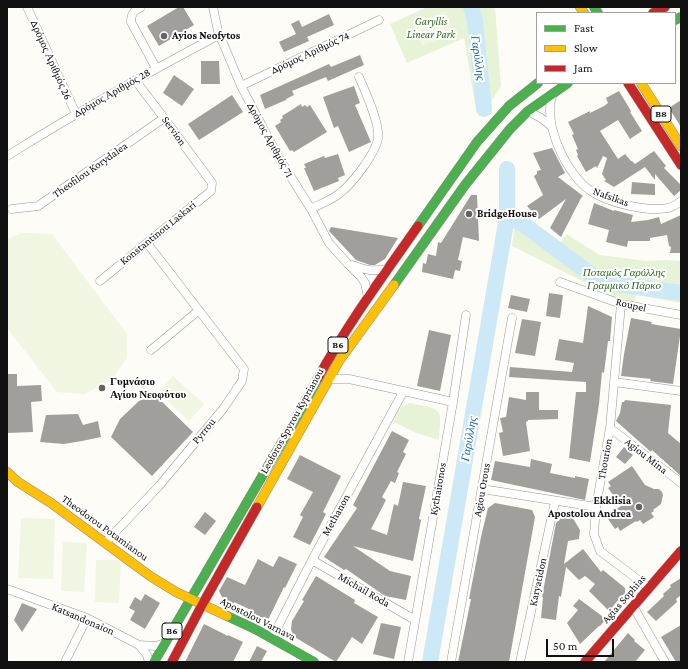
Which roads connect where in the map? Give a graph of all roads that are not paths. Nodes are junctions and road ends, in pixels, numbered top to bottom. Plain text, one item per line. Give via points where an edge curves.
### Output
1 (28, 7) edge
2 (141, 7) edge
3 (213, 7) edge
4 (665, 7) edge
5 (655, 12) edge
6 (379, 20) dead end
7 (219, 35) junction
8 (156, 68) junction
9 (359, 77) dead end
10 (135, 80) junction
11 (537, 84) edge
12 (566, 84) edge
13 (629, 84) edge
14 (642, 84) edge
15 (241, 86) junction
16 (554, 92) junction
17 (528, 111) junction
18 (76, 114) junction
19 (164, 118) junction
20 (552, 127) junction
21 (681, 146) edge
22 (7, 156) edge
23 (681, 165) edge
24 (212, 183) joint
25 (681, 201) edge
26 (311, 209) junction
27 (12, 210) dead end
28 (147, 243) junction
29 (347, 263) junction
30 (388, 269) junction
31 (100, 281) dead end
32 (560, 282) dead end
33 (368, 297) junction
34 (622, 304) junction
35 (198, 311) junction
36 (466, 315) dead end
37 (681, 315) edge
38 (512, 318) dead end
39 (151, 350) dead end
40 (339, 361) junction
41 (329, 379) junction
42 (349, 379) junction
43 (614, 382) junction
44 (681, 391) edge
45 (403, 392) junction
46 (453, 402) junction
47 (610, 428) junction
48 (7, 472) edge
49 (681, 483) edge
50 (482, 489) junction
51 (555, 502) junction
52 (596, 507) junction
53 (105, 543) junction
54 (681, 551) edge
55 (312, 560) junction
56 (649, 588) junction
57 (7, 589) edge
58 (190, 599) junction
59 (202, 605) junction
60 (633, 606) junction
61 (87, 618) junction
62 (415, 620) junction
63 (272, 638) junction
64 (165, 643) junction
65 (139, 645) junction
66 (65, 662) edge
67 (149, 662) edge
68 (154, 662) edge
69 (172, 662) edge
70 (314, 662) edge
71 (408, 662) edge
72 (451, 662) edge
73 (520, 662) edge
74 (585, 662) edge
75 (665, 662) edge

1 - 18 street, Δρόμος Αριθμός 26
2 - 8 street via 134,10 131,22
3 - 7 street, Δρόμος Αριθμός 71
4 - 5 main road
6 - 15 street, Δρόμος Αριθμός 74
7 - 8 street, Δρόμος Αριθμός 28
7 - 15 street, Δρόμος Αριθμός 71
8 - 10 street, Δρόμος Αριθμός 28
9 - 26 street via 377,128 376,146 353,181 340,193
10 - 18 street, Δρόμος Αριθμός 28
10 - 19 street, Servion
11 - 30 main road, Leoforos Spyrou Kyprianou / B6 via 509,106 477,142
12 - 16 main road, Leoforos Spyrou Kyprianou / B6
13 - 23 main road, B8
14 - 21 main road, B8
15 - 26 street, Δρόμος Αριθμός 71 via 278,158
16 - 17 main road, Leoforos Spyrou Kyprianou / B6
16 - 20 street, Nafsikas via 550,100
17 - 20 street
17 - 40 main road, Leoforos Spyrou Kyprianou / B6 via 510,129 465,185
18 - 22 street, Δρόμος Αριθμός 28
19 - 24 street, Servion
19 - 27 street, Theofilou Korydalea via 38,206
20 - 25 street, Nafsikas via 569,168 577,180 590,191 617,202 651,209 669,208
24 - 28 street, Konstantinou Laskari via 211,191
26 - 29 street, Δρόμος Αριθμός 71 via 329,243
28 - 31 street, Konstantinou Laskari
28 - 35 street, Pyrrou
29 - 30 street, Δρόμος Αριθμός 71 via 365,270
29 - 33 street, Δρόμος Αριθμός 71 via 365,283
30 - 33 main road, Leoforos Spyrou Kyprianou / B6
32 - 34 street, Roupel
33 - 58 main road, Leoforos Spyrou Kyprianou / B6 via 327,361
34 - 37 street, Roupel
34 - 43 street, Thourion
35 - 39 street
35 - 53 street, Pyrrou via 244,370 242,380 223,409 159,486
36 - 46 street, Kythaironos
38 - 50 street, Agiou Orous
40 - 41 main road, Leoforos Spyrou Kyprianou / B6
40 - 42 street
41 - 42 street
41 - 59 main road, Leoforos Spyrou Kyprianou / B6
42 - 45 street
43 - 44 street
43 - 47 street, Thourion
45 - 46 street
45 - 55 street, Methanon
46 - 62 street, Kythaironos
47 - 49 street, Agiou Mina
47 - 52 street, Thourion
48 - 53 main road, Theodorou Potamianou
50 - 51 street
50 - 72 street, Agiou Orous
51 - 52 street
51 - 73 street, Karyatidon
52 - 56 street, Thourion via 594,534 600,551
53 - 58 main road, Theodorou Potamianou via 150,576
54 - 56 main road, Agias Sophias
55 - 62 street, Michail Roda
55 - 63 street, Methanon
56 - 60 main road, Agias Sophias
57 - 61 street, Katsandonaion
58 - 59 main road, Apostolou Varnava
58 - 64 main road, Leoforos Spyrou Kyprianou / B6
59 - 63 main road, Apostolou Varnava
59 - 69 main road, Leoforos Spyrou Kyprianou / B6
60 - 74 main road, Agias Sophias
60 - 75 street
61 - 65 street, Katsandonaion
61 - 66 street
62 - 71 street, Kythaironos
63 - 70 main road, Apostolou Varnava
64 - 65 street via 156,646
64 - 68 main road, Leoforos Spyrou Kyprianou / B6
65 - 67 street

